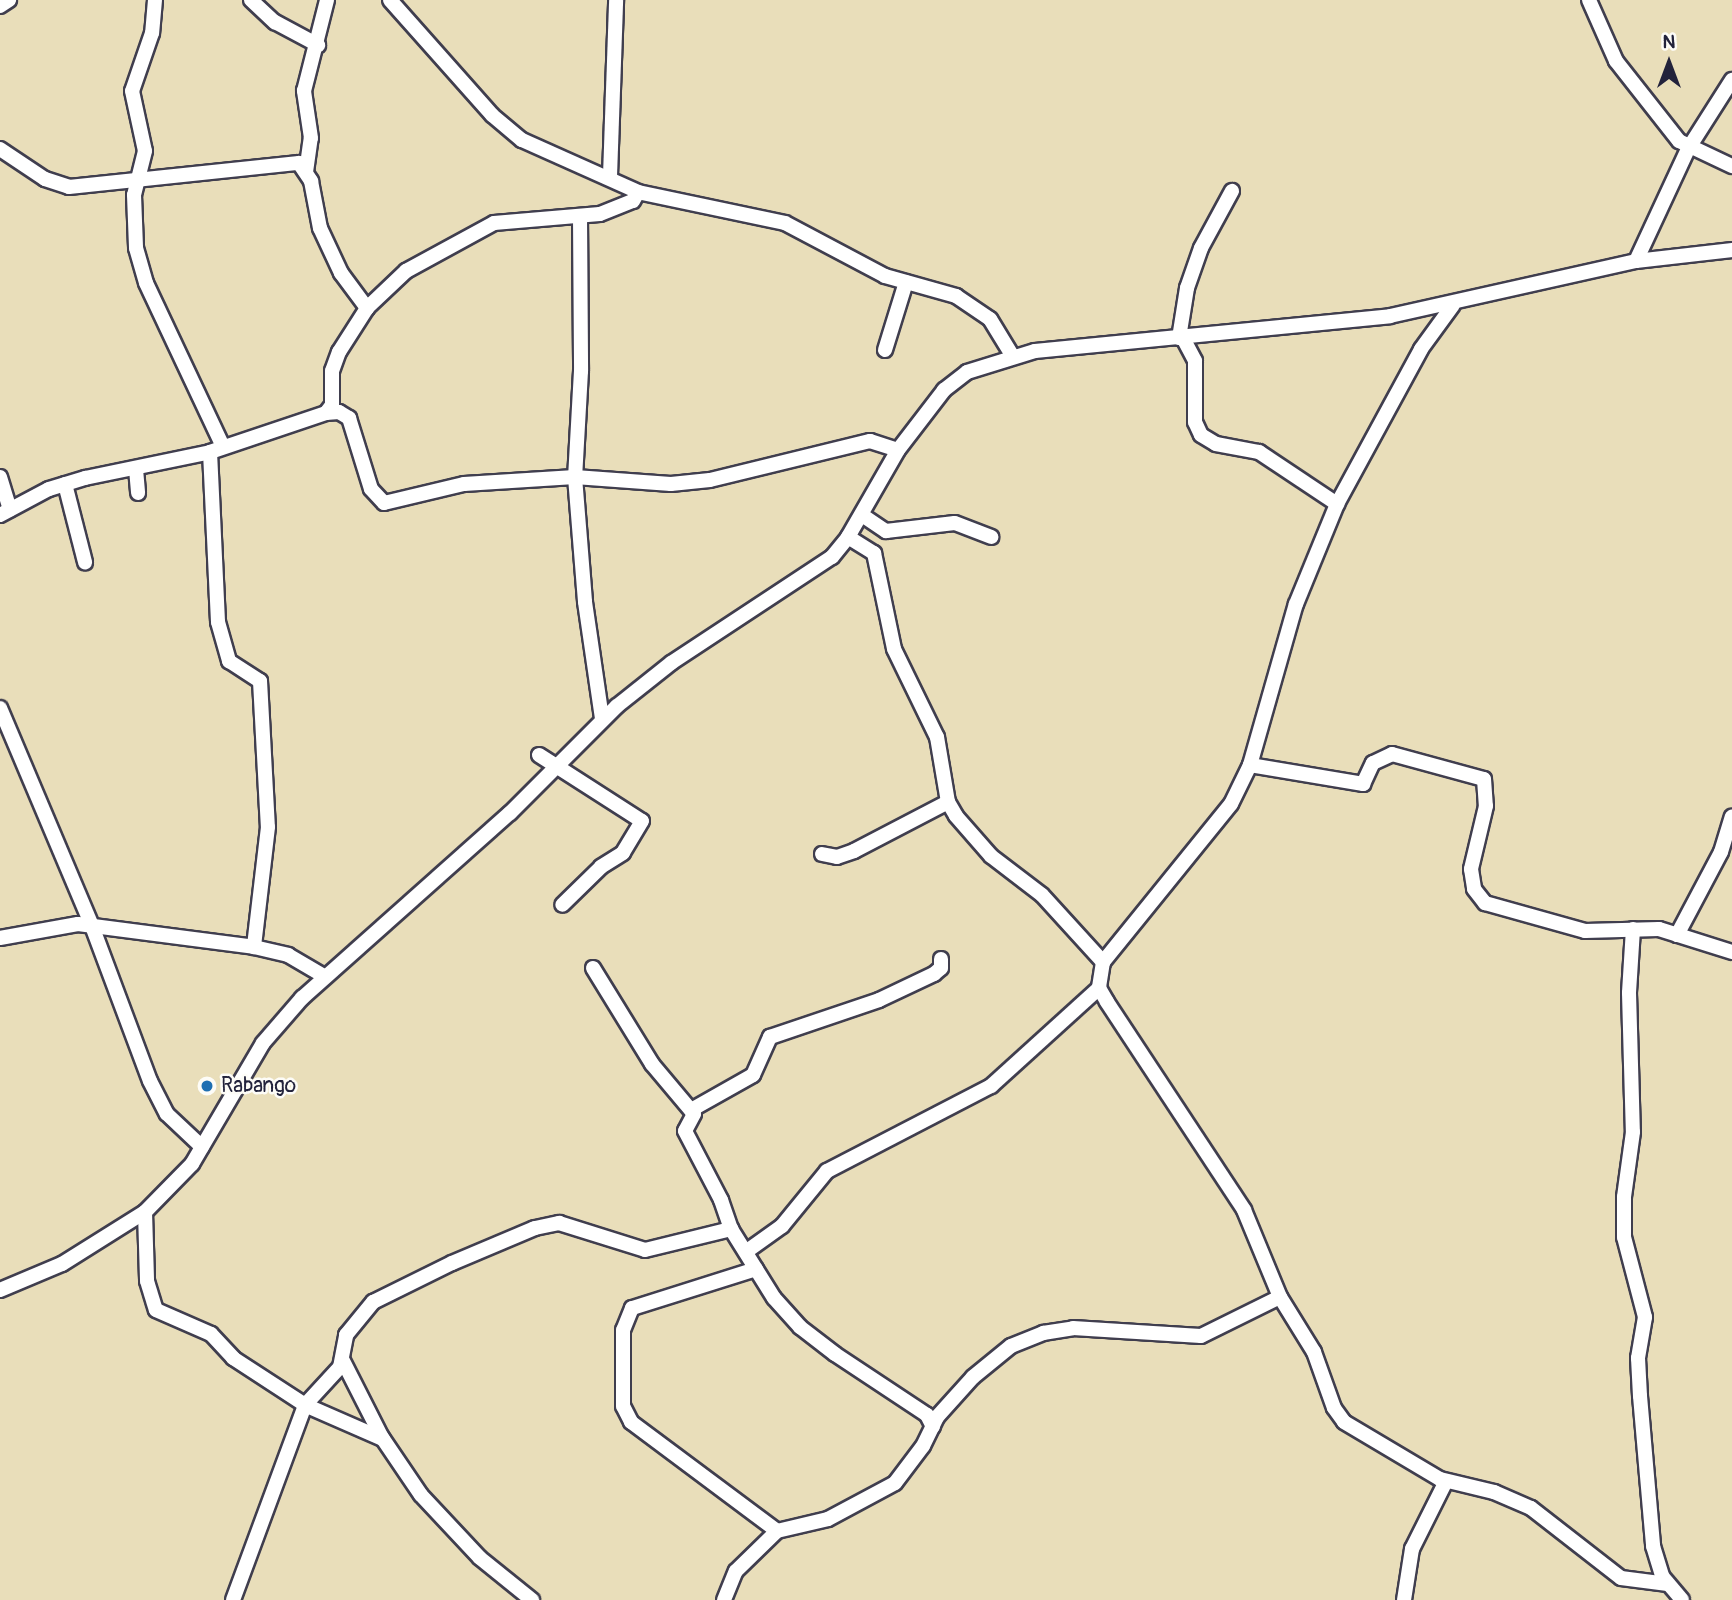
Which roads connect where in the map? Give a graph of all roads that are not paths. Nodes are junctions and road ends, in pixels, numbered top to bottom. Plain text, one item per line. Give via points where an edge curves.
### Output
1 (9, 0) edge
2 (155, 0) edge
3 (251, 0) edge
4 (327, 0) edge
5 (390, 0) edge
6 (616, 0) edge
7 (1589, 0) edge
8 (0, 6) edge
9 (318, 45) junction
10 (1732, 80) edge
11 (0, 149) edge
12 (1688, 149) junction
13 (1732, 166) edge
14 (306, 172) junction
15 (610, 176) junction
16 (138, 180) junction
17 (1231, 191) dead end
18 (638, 192) junction
19 (580, 218) junction
20 (1732, 250) edge
21 (1636, 261) junction
22 (906, 282) junction
23 (1453, 305) junction
24 (367, 308) junction
25 (1181, 338) junction
26 (885, 350) dead end
27 (1012, 355) junction
28 (326, 413) junction
29 (217, 450) junction
30 (898, 450) junction
31 (136, 469) junction
32 (0, 477) edge
33 (575, 477) junction
34 (65, 484) junction
35 (138, 493) dead end
36 (1337, 504) junction
37 (5, 512) edge
38 (862, 515) junction
39 (848, 537) junction
40 (991, 537) dead end
41 (85, 562) dead end
42 (0, 708) edge
43 (602, 719) junction
44 (539, 755) dead end
45 (1250, 765) junction
46 (555, 768) junction
47 (948, 802) junction
48 (1732, 817) edge
49 (822, 854) dead end
50 (562, 905) dead end
51 (92, 926) junction
52 (1633, 929) junction
53 (1678, 935) junction
54 (0, 938) edge
55 (254, 947) junction
56 (1732, 952) edge
57 (941, 959) dead end
58 (1103, 962) junction
59 (593, 968) dead end
60 (324, 976) junction
61 (1099, 988) junction
62 (691, 1110) junction
63 (202, 1147) junction
64 (145, 1212) junction
65 (731, 1229) junction
66 (747, 1251) junction
67 (756, 1269) junction
68 (0, 1290) edge
69 (1280, 1297) junction
70 (342, 1359) junction
71 (306, 1405) junction
72 (933, 1427) junction
73 (383, 1438) junction
74 (1446, 1482) junction
75 (778, 1531) junction
76 (1668, 1584) junction
77 (233, 1600) edge
78 (532, 1600) edge
79 (724, 1600) edge
80 (1404, 1600) edge
81 (1682, 1600) edge

1 - 8 street
2 - 16 street via 152,33 132,91 145,151
3 - 9 street via 275,22
4 - 9 street
5 - 15 street via 508,130
6 - 15 street
7 - 12 street via 1626,76
9 - 14 street via 304,90 310,124
10 - 12 street
11 - 16 street via 58,186
12 - 13 street
12 - 21 street
14 - 16 street via 299,163 288,163
14 - 24 street via 320,228 341,273
15 - 18 street
16 - 29 street via 134,223 139,267
17 - 25 street via 1201,248 1187,288
18 - 19 street via 634,201 612,211
18 - 22 street via 785,223 864,267
19 - 24 street via 494,223 475,230 406,271
19 - 33 street via 582,371
20 - 21 street
21 - 23 street
22 - 26 street
22 - 27 street via 977,306
23 - 25 street
23 - 36 street via 1422,349
24 - 28 street via 339,352 332,371 332,405
25 - 27 street
25 - 36 street via 1195,362 1195,422 1201,436 1216,444 1259,452
27 - 30 street via 967,372 944,390
28 - 29 street
28 - 33 street via 340,412 349,418 371,489 384,503 464,484
29 - 31 street
29 - 55 street via 218,622 229,661 260,681 268,827
30 - 33 street via 870,441 682,484
30 - 38 street
31 - 34 street
31 - 35 street
32 - 37 street
33 - 43 street via 585,602
34 - 37 street
34 - 41 street
36 - 45 street via 1296,604
38 - 39 street
38 - 40 street via 886,531 955,523
39 - 43 street via 817,570 671,663
39 - 47 street via 874,553 894,649 937,737
42 - 51 street
43 - 46 street
44 - 46 street
45 - 52 street via 1363,784 1373,763 1392,754 1479,776 1486,782 1487,794 1471,869 1478,896 1485,903 1576,929
45 - 58 street via 1231,804
46 - 50 street via 642,821 623,853 601,867
46 - 60 street via 503,820
47 - 49 street via 854,851 837,857
47 - 58 street via 983,848 1031,883
48 - 53 street via 1721,852
51 - 54 street via 59,926
51 - 55 street
51 - 63 street via 159,1102 187,1137
52 - 53 street
52 - 76 street via 1629,993 1633,1132 1623,1226 1645,1317 1639,1358 1650,1529 1655,1557
53 - 56 street
55 - 60 street via 288,954
57 - 62 street via 941,968 934,974 872,1003 770,1037 753,1075
58 - 61 street
59 - 62 street via 652,1064
60 - 63 street via 263,1043
61 - 66 street via 991,1086 827,1171 782,1226
61 - 69 street via 1244,1210
62 - 65 street via 694,1114 685,1131
63 - 64 street
64 - 68 street via 62,1265
64 - 71 street via 150,1304 211,1334 233,1358
65 - 66 street
65 - 70 street via 645,1250 580,1227 559,1223 535,1228 373,1302 346,1335
66 - 67 street
67 - 72 street via 800,1327 927,1415
67 - 75 street via 632,1308 623,1329 623,1406 631,1422
69 - 72 street via 1201,1336 1094,1328 1028,1338 973,1377
69 - 74 street via 1314,1352 1344,1422
70 - 71 street via 336,1373
70 - 73 street
71 - 73 street
71 - 77 street
72 - 75 street via 895,1483 828,1519
73 - 78 street via 447,1525
74 - 76 street via 1494,1492 1531,1508 1621,1578
74 - 80 street via 1412,1549
75 - 79 street via 736,1571
76 - 81 street

